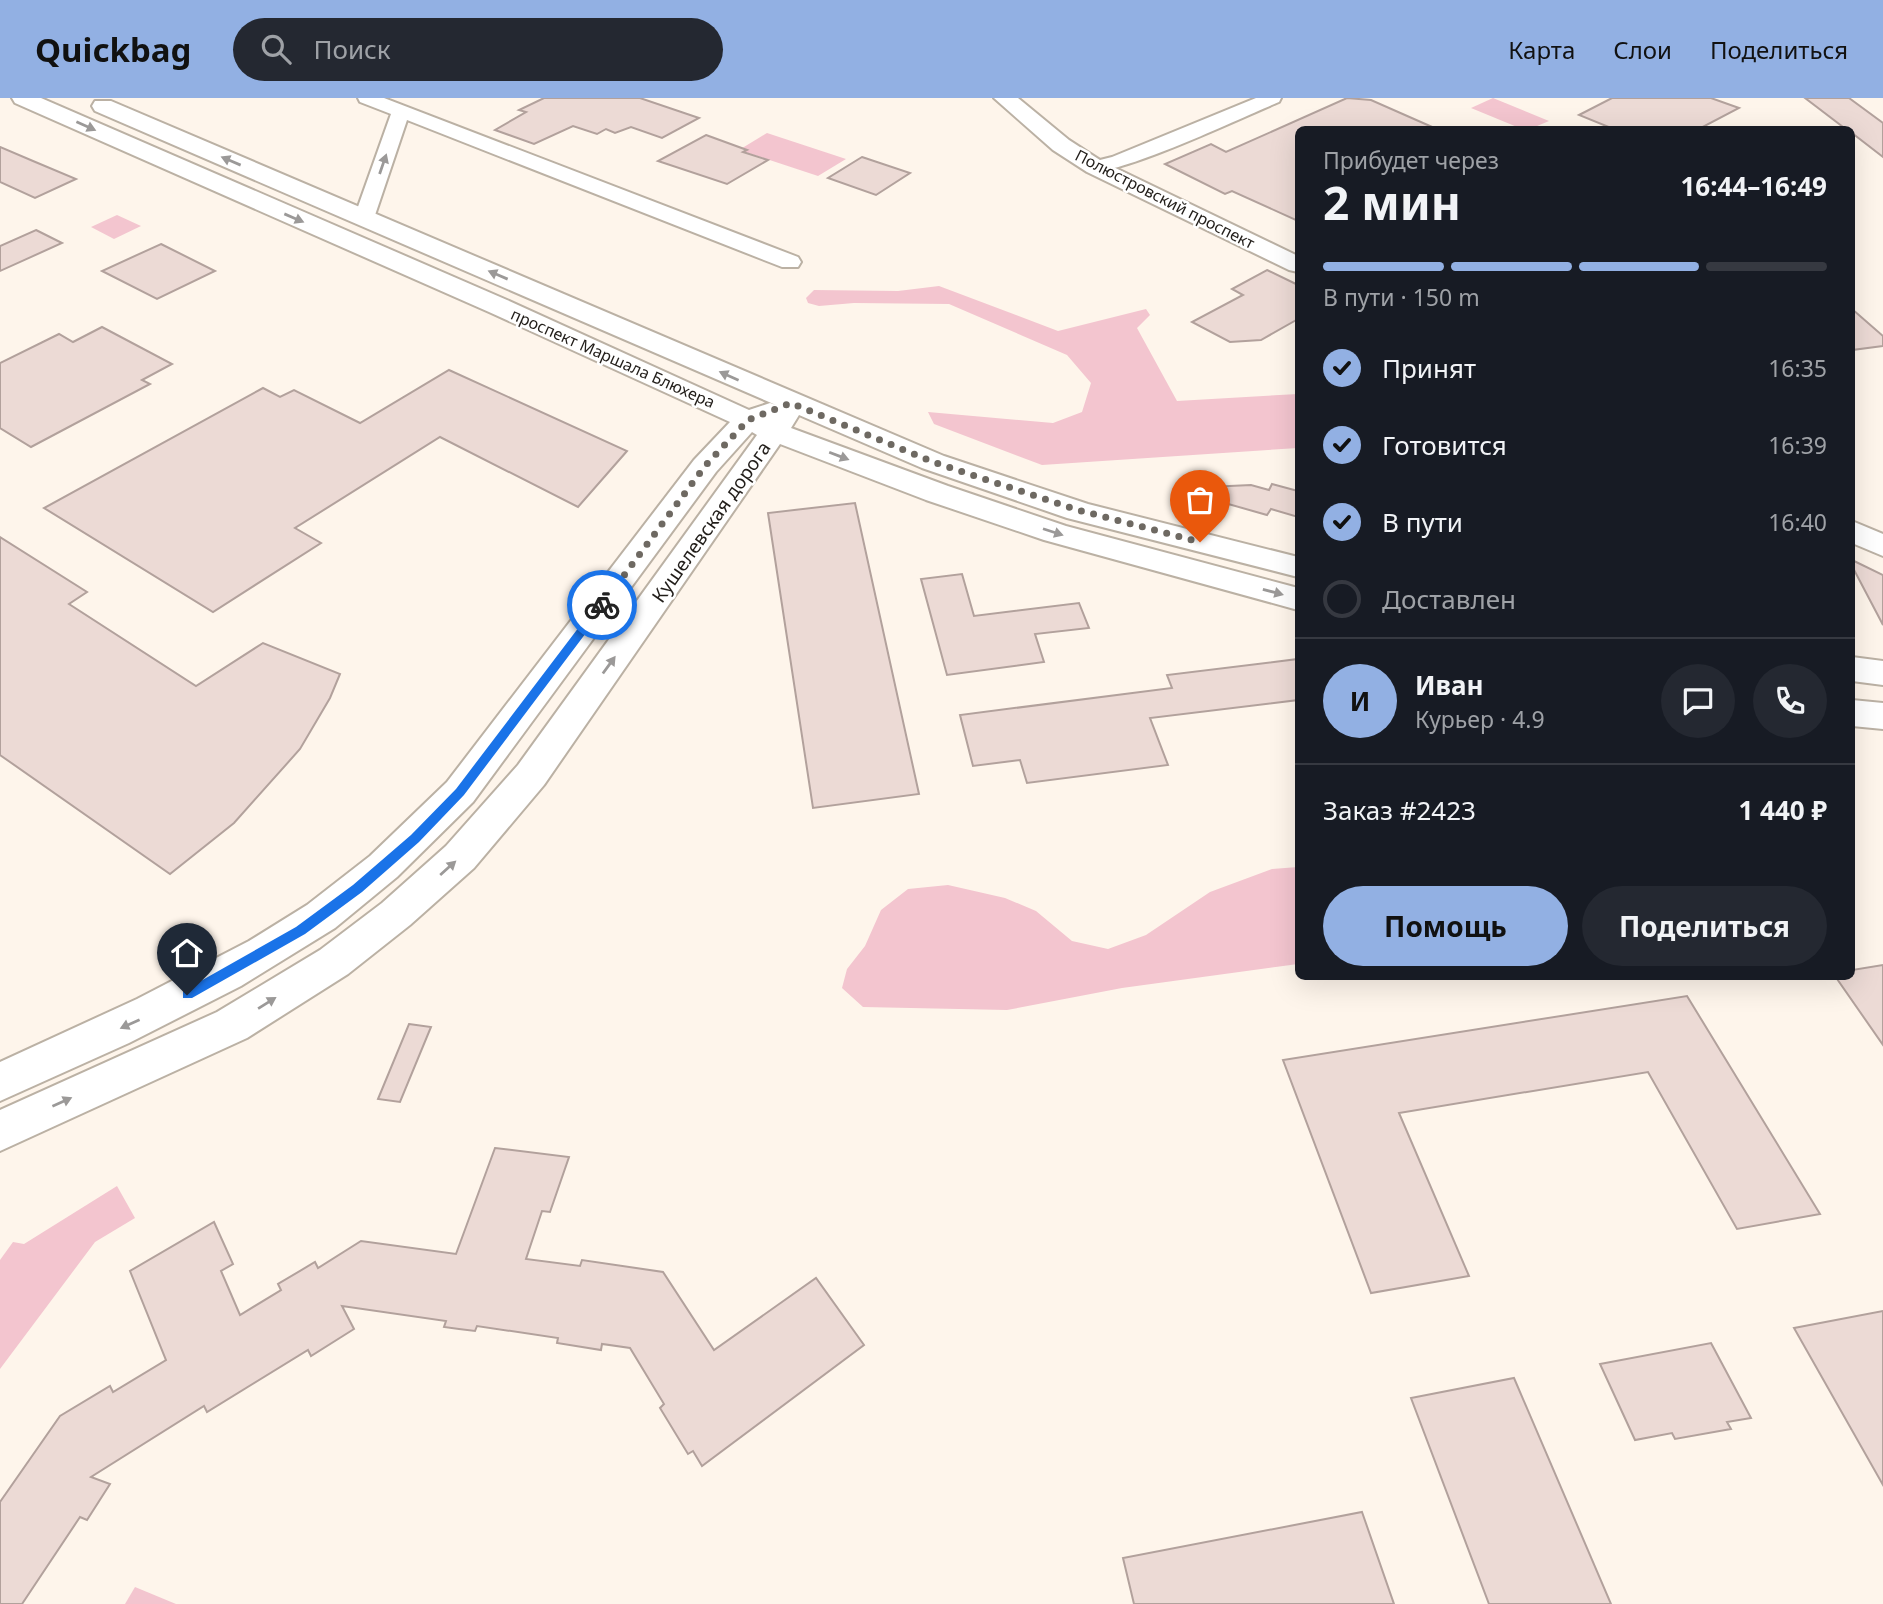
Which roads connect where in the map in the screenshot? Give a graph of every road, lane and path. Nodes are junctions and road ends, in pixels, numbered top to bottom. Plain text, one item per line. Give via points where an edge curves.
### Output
1 (23, 98) edge
2 (85, 98) edge
3 (367, 98) edge
4 (1005, 98) edge
5 (1027, 98) edge
6 (1247, 98) edge
7 (1272, 98) edge
8 (401, 111) junction
9 (1106, 162) junction
10 (364, 218) junction
11 (1295, 249) edge
12 (790, 262) dead end
13 (1295, 263) edge
14 (791, 403) junction
15 (762, 426) junction
16 (1855, 514) edge
17 (1883, 528) edge
18 (1855, 532) edge
19 (1883, 546) edge
20 (1295, 566) edge
21 (1295, 598) edge
22 (1855, 669) edge
23 (1883, 673) edge
24 (1855, 713) edge
25 (1883, 716) edge
26 (0, 1082) edge
27 (0, 1131) edge

1 -> 15 main road, проспект Маршала Блюхера
10 -> 2 main road, проспект Маршала Блюхера
3 - 8 street
4 - 9 main road, Полюстровский проспект via 1061,145
5 - 9 main road, Полюстровский проспект
6 - 9 street
7 - 9 street
10 -> 8 street
8 - 12 street
9 - 11 main road, Полюстровский проспект
9 - 13 main road, Полюстровский проспект
14 -> 10 main road, проспект Маршала Блюхера
14 - 15 main road, Кушелевская дорога
14 - 20 main road, проспект Маршала Блюхера via 933,462 1078,510
15 -> 21 main road, проспект Маршала Блюхера via 1055,533
15 -> 26 main road, Кушелевская дорога via 705,466 460,792 358,888 301,930 230,972 145,1017
27 -> 15 main road, Кушелевская дорога via 232,1025 334,962 460,857 531,775
16 - 17 main road
18 - 19 main road
22 - 23 main road
24 - 25 main road

